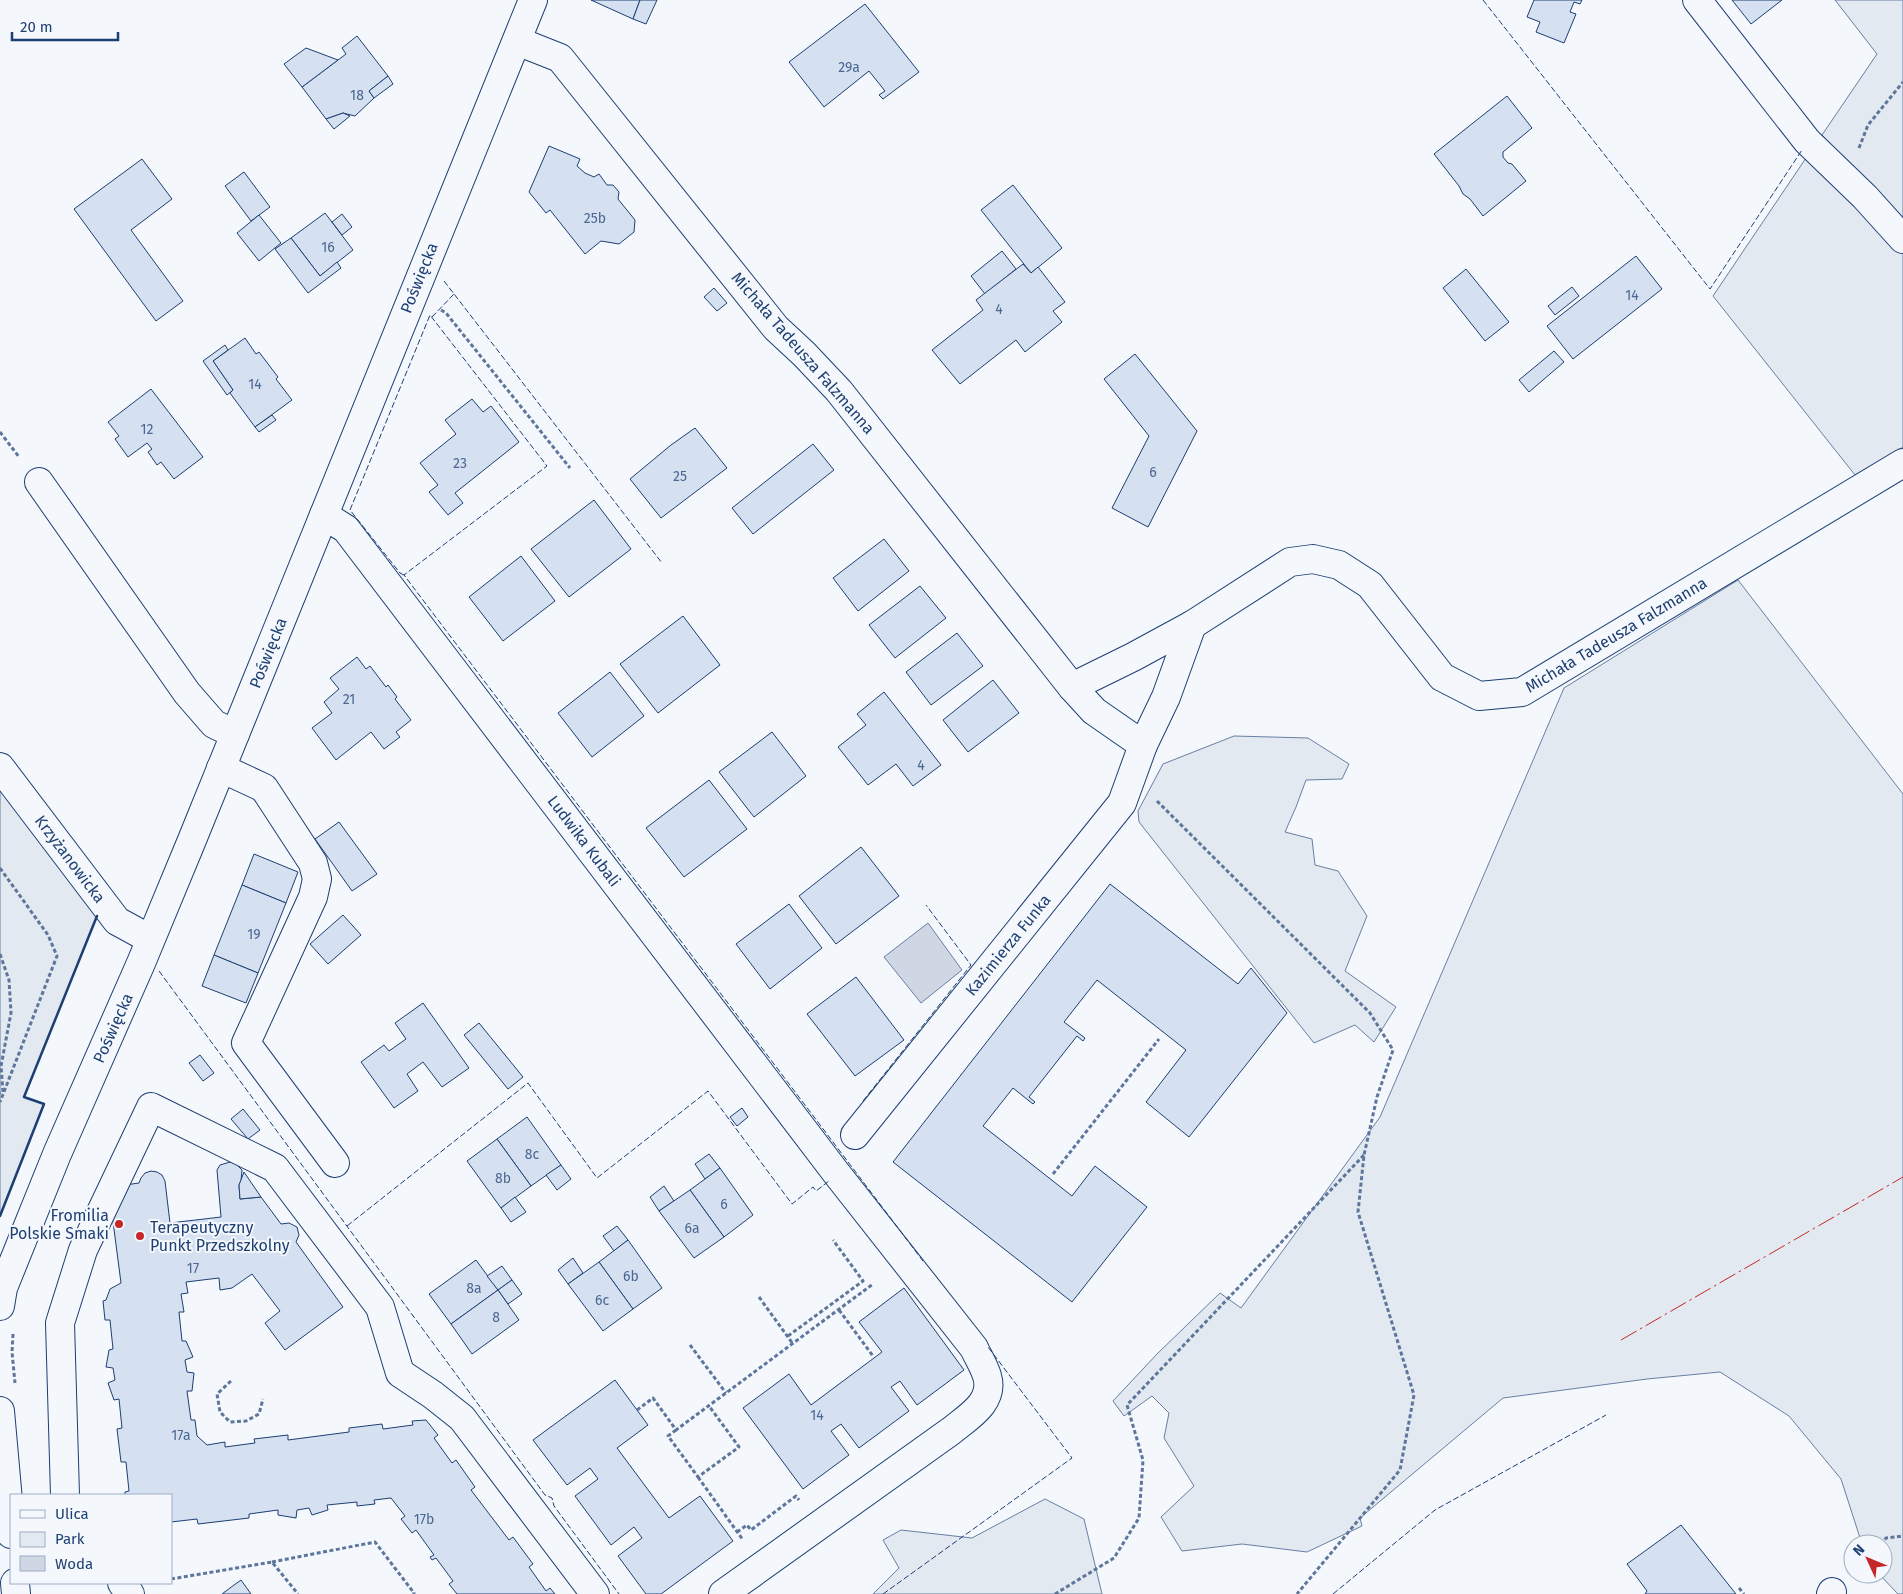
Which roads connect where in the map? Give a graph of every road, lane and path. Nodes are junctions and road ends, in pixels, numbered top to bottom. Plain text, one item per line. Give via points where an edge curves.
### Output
1 (533, 0) edge
2 (1697, 0) edge
3 (517, 41) junction
4 (1903, 82) edge
5 (1849, 182) junction
6 (1903, 239) edge
7 (440, 309) dead end
8 (1903, 463) edge
9 (570, 468) dead end
10 (39, 482) dead end
11 (324, 515) junction
12 (1192, 625) junction
13 (1072, 687) junction
14 (235, 734) junction
15 (1143, 746) junction
16 (0, 767) edge
17 (221, 768) junction
18 (1130, 781) junction
19 (0, 868) edge
20 (150, 939) junction
21 (0, 954) edge
22 (1160, 1039) dead end
23 (2, 1092) edge
24 (0, 1102) edge
25 (855, 1135) dead end
26 (1364, 1155) junction
27 (336, 1163) dead end
28 (1053, 1174) dead end
29 (833, 1240) dead end
30 (873, 1284) dead end
31 (758, 1296) dead end
32 (0, 1306) edge
33 (839, 1310) junction
34 (788, 1336) junction
35 (793, 1344) junction
36 (690, 1345) dead end
37 (873, 1356) dead end
38 (231, 1380) dead end
39 (726, 1393) junction
40 (263, 1399) dead end
41 (709, 1406) junction
42 (637, 1410) dead end
43 (1, 1425) edge
44 (676, 1430) junction
45 (698, 1477) junction
46 (65, 1494) edge
47 (10, 1505) edge
48 (740, 1535) dead end
49 (272, 1562) junction
50 (172, 1579) edge
51 (1739, 1588) dead end
52 (298, 1594) edge
53 (413, 1594) edge
54 (595, 1594) edge
55 (723, 1594) edge
56 (1054, 1594) edge
57 (1297, 1594) edge
58 (1744, 1594) edge

1 - 3 street, Poświęcka
2 - 5 street via 1807,141
3 - 11 street, Poświęcka
3 - 13 street, Michała Tadeusza Falzmanna via 560,58 776,328 839,391
4 - 5 path via 1868,124
5 - 6 street
7 - 9 path via 446,312
8 - 12 street, Michała Tadeusza Falzmanna via 1522,692 1479,696 1442,677 1370,585 1339,566 1313,560 1290,562
10 - 14 street via 187,693 214,724
11 - 14 street, Poświęcka
11 - 55 street, Ludwika Kubali via 346,529 837,1174 974,1348 988,1378 988,1393 981,1406 951,1431
12 - 13 street, Michała Tadeusza Falzmanna
12 - 15 street via 1166,697
13 - 15 street, Michała Tadeusza Falzmanna via 1094,711
14 - 17 street, Poświęcka
15 - 18 street, Kazimierza Funka
16 - 20 street, Krzyżanowicka via 117,921
17 - 20 street, Poświęcka
17 - 27 street via 264,788 313,863 317,879 313,897 246,1043
18 - 25 street, Kazimierza Funka via 1122,802
18 - 26 path via 1143,787 1370,1014 1393,1050 1377,1097
19 - 23 path via 48,935 57,956
20 - 32 street, Poświęcka via 57,1154 3,1288
21 - 23 path via 9,980 11,1013 1,1066
22 - 28 path
23 - 24 path
26 - 56 path via 1127,1405 1143,1460 1139,1518 1114,1558
26 - 57 path via 1358,1212 1414,1394 1400,1470
29 - 34 path via 863,1281
30 - 33 path
31 - 34 path
33 - 35 path
33 - 37 path
34 - 35 path
35 - 39 path
36 - 39 path
38 - 40 path via 217,1394 220,1412 230,1422 259,1414
39 - 41 path
41 - 44 path
41 - 45 path via 739,1447
42 - 44 path via 653,1398
43 - 47 street
44 - 45 path via 668,1436
45 - 48 path
46 - 54 street via 60,1324 83,1250 151,1106 275,1168 380,1307 400,1373 462,1418
49 - 50 path
49 - 52 path
49 - 53 path via 374,1542
51 - 58 path

